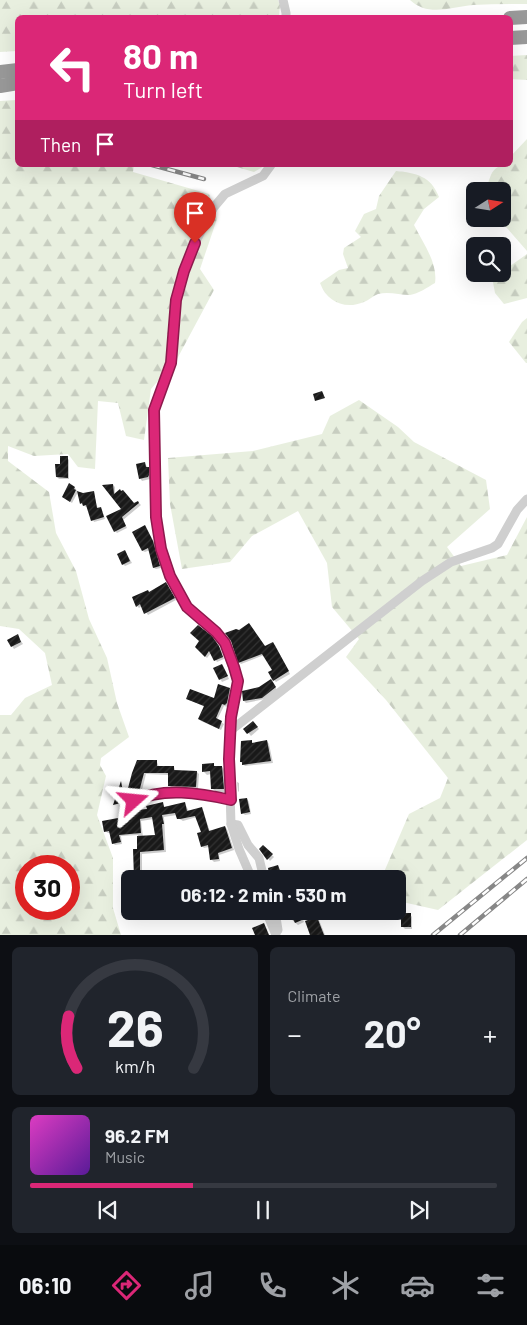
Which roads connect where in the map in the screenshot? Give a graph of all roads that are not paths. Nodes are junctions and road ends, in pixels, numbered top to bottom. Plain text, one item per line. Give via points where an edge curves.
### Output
1 (283, 0) edge
2 (286, 15) edge
3 (527, 17) edge
4 (513, 18) edge
5 (527, 37) edge
6 (513, 38) edge
7 (15, 70) edge
8 (0, 72) edge
9 (15, 84) edge
10 (0, 86) edge
11 (270, 167) edge
12 (527, 499) edge
13 (230, 731) junction
14 (231, 800) junction
15 (124, 817) dead end
16 (231, 824) junction
17 (248, 870) edge
18 (262, 870) edge
19 (270, 920) edge
20 (276, 920) edge
21 (277, 935) edge

1 - 2 street
3 - 4 highway
5 - 6 highway
7 - 8 highway
9 - 10 highway
11 - 13 street via 263,176 225,194 214,207 195,243 176,300 171,363 154,410 156,517 161,549 170,576 187,607 225,643 238,681
12 - 13 street via 498,544 451,562 422,582
13 - 14 street
14 - 15 street via 193,793 155,794 134,801
14 - 16 street
16 - 17 street
16 - 18 street via 238,826 259,858
19 - 21 street
20 - 21 street

